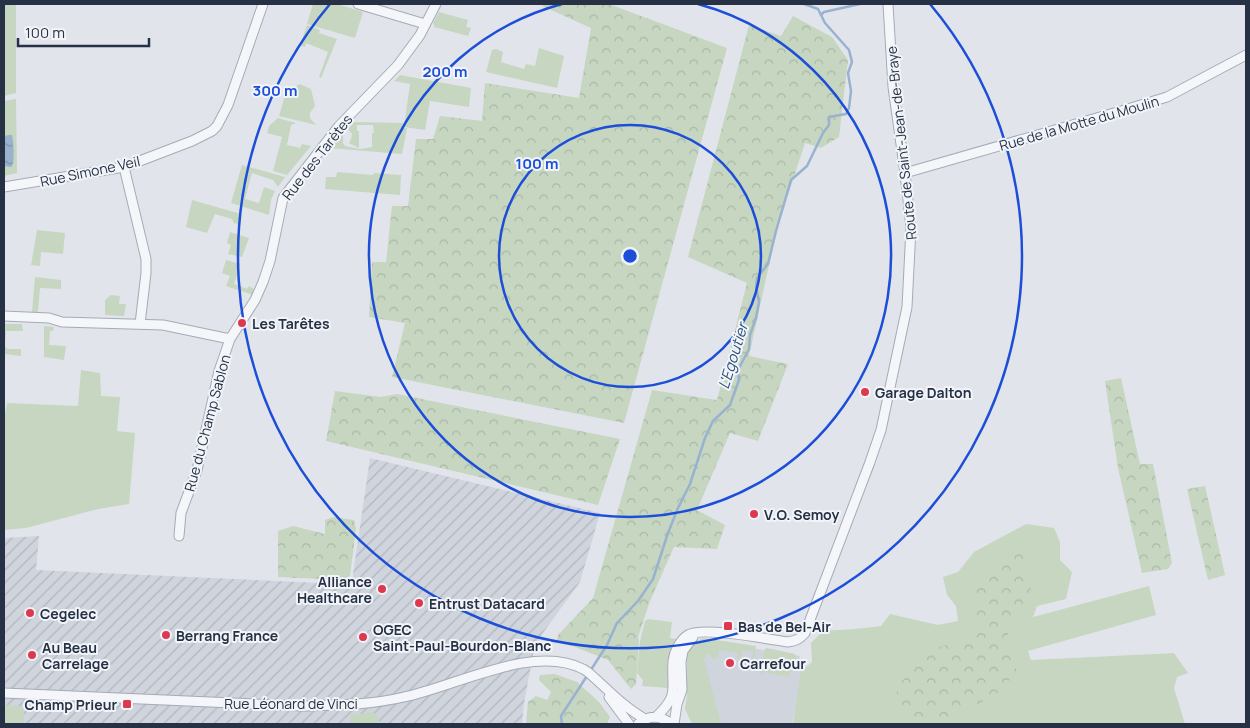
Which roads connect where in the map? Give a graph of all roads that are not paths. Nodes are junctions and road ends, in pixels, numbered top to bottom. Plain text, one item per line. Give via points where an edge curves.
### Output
1 (263, 4) edge
2 (358, 4) edge
3 (436, 4) edge
4 (888, 4) edge
5 (425, 24) junction
6 (1246, 55) edge
7 (124, 167) junction
8 (906, 173) junction
9 (4, 187) edge
10 (4, 316) edge
11 (140, 324) junction
12 (230, 339) junction
13 (179, 536) dead end
14 (696, 633) junction
15 (591, 675) junction
16 (4, 693) edge
17 (656, 717) junction
18 (641, 722) edge
19 (629, 724) edge
20 (672, 724) edge

1 - 7 street, Rue Simone Veil via 228,104 217,126 192,141
2 - 5 street
3 - 5 street, Rue des Tarètes
4 - 8 street, Route de Saint-Jean-de-Braye via 893,87
5 - 12 street, Rue des Tarètes via 397,66 339,126 283,198 263,282
6 - 8 street, Rue de la Motte du Moulin via 1167,96 1121,112
7 - 9 street, Rue Simone Veil
7 - 11 street via 146,259
8 - 14 street, Route de Saint-Jean-de-Braye via 911,228 909,290 890,394 870,462 809,627 800,638 787,642 712,631
10 - 11 street via 49,318 62,322
11 - 12 street via 178,327
12 - 13 street, Rue du Champ Sablon via 219,371 197,470 181,513
14 - 17 street via 688,635 677,647 673,661 673,695
14 - 20 street via 684,651 682,690
15 - 16 street, Rue Léonard de Vinci via 558,661 523,662 411,696 378,702 302,706
15 - 18 street, Rue Léonard de Vinci
15 - 19 street
17 - 18 street
17 - 20 street

